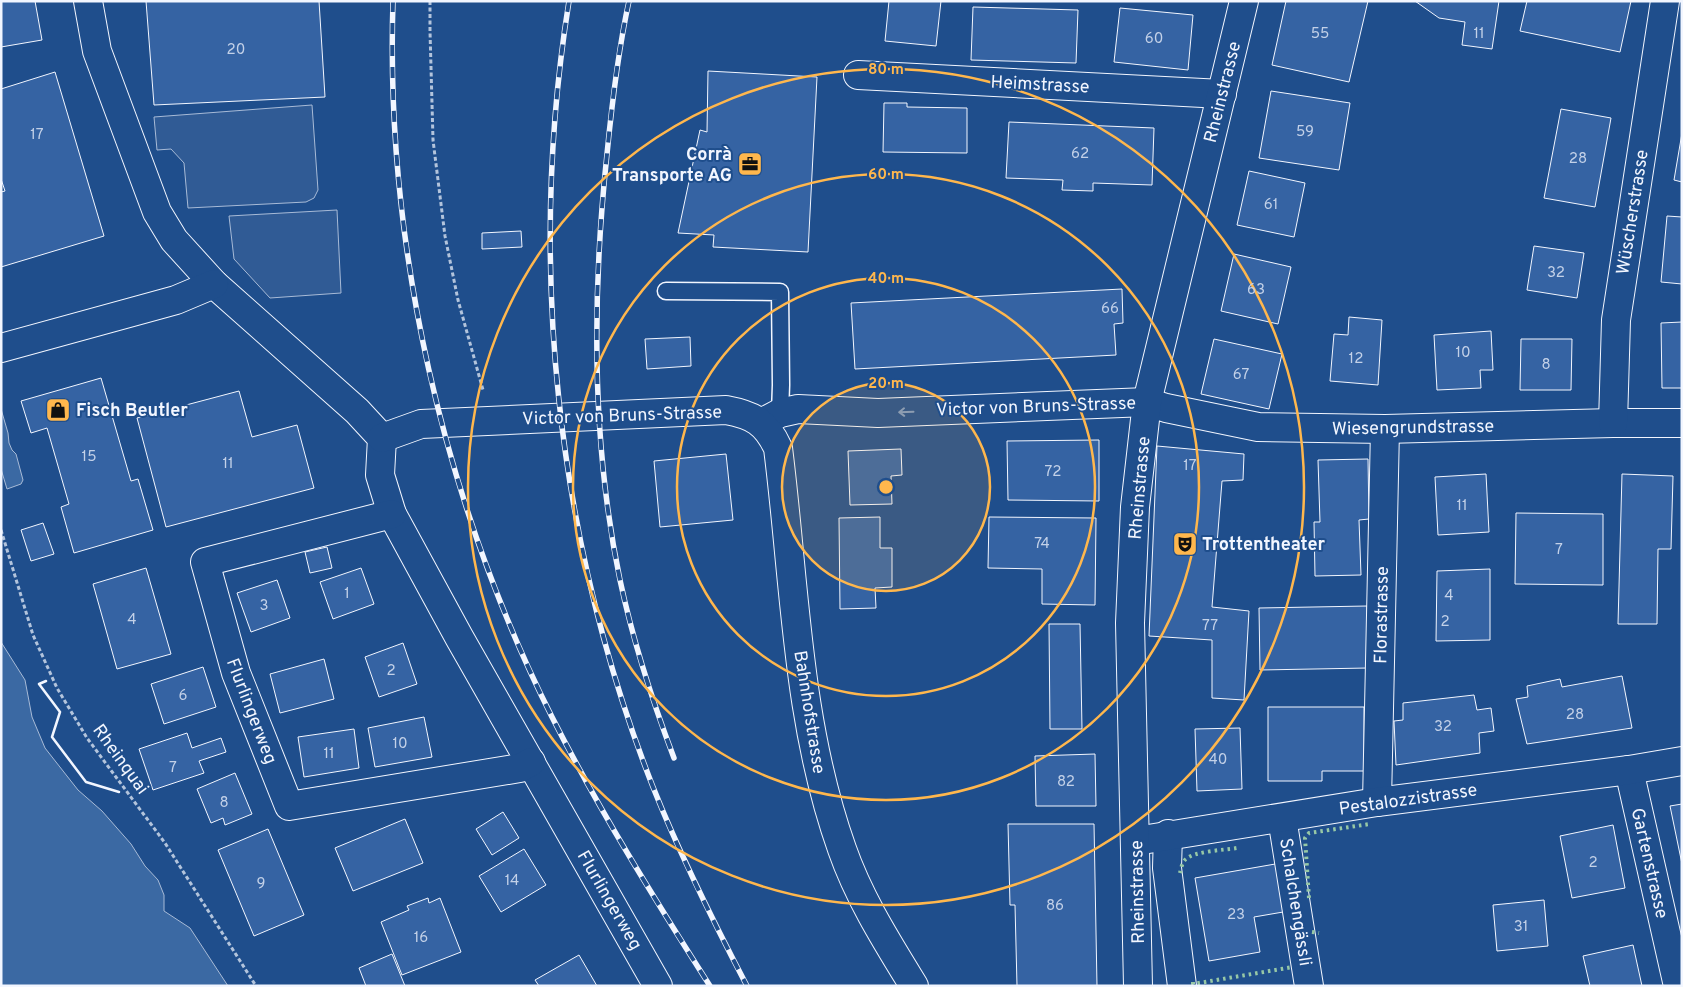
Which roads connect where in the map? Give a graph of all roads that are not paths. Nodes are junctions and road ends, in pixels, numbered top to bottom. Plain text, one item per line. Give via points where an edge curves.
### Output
1 (88, 1) edge
2 (1244, 1) edge
3 (1665, 1) edge
4 (858, 75) dead end
5 (1222, 94) junction
6 (214, 284) junction
7 (666, 291) dead end
8 (1, 348) edge
9 (1147, 402) junction
10 (771, 418) junction
11 (1613, 423) junction
12 (1682, 423) edge
13 (1385, 429) junction
14 (382, 438) junction
15 (392, 514) junction
16 (1682, 761) edge
17 (532, 762) junction
18 (1629, 770) junction
19 (1378, 802) junction
20 (1282, 818) junction
21 (1168, 834) junction
22 (1136, 840) junction
23 (658, 986) edge
24 (914, 986) edge
25 (1138, 986) edge
26 (1182, 986) edge
27 (1309, 986) edge
28 (1678, 986) edge

1 - 6 street via 97,51 157,212 174,240
2 - 5 street, Rheinstrasse
3 - 11 street, Wüscherstrasse via 1616,320
4 - 5 street, Heimstrasse
5 - 9 street, Rheinstrasse
6 - 8 street via 176,300
6 - 14 street via 357,411
7 - 10 lane via 780,292 782,385
9 -> 10 street, Victor von Bruns-Strasse via 878,413 798,409
9 - 13 street, Wiesengrundstrasse via 1258,426
9 - 22 street, Rheinstrasse via 1135,507 1130,624
10 - 14 street, Victor von Bruns-Strasse via 726,410 421,424
10 - 24 street, Bahnhofstrasse via 778,448 803,681 827,803 842,851 862,895
11 - 12 street, Wiesengrundstrasse
11 - 13 street, Wiesengrundstrasse
13 - 19 street, Florastrasse
14 - 15 street, Flurlingerweg via 380,475
15 - 17 street, Flurlingerweg
15 - 17 street, Flurlingerweg via 205,562 236,673 289,806 520,768
16 - 18 street, Pestalozzistrasse
17 - 23 street, Flurlingerweg
18 - 19 street, Pestalozzistrasse
18 - 28 street, Gartenstrasse
19 - 20 street, Pestalozzistrasse
20 - 21 street, Pestalozzistrasse
20 - 27 street, Schalchengässli
21 - 22 street, Pestalozzistrasse
21 - 26 street via 1167,868
22 - 25 street, Rheinstrasse

